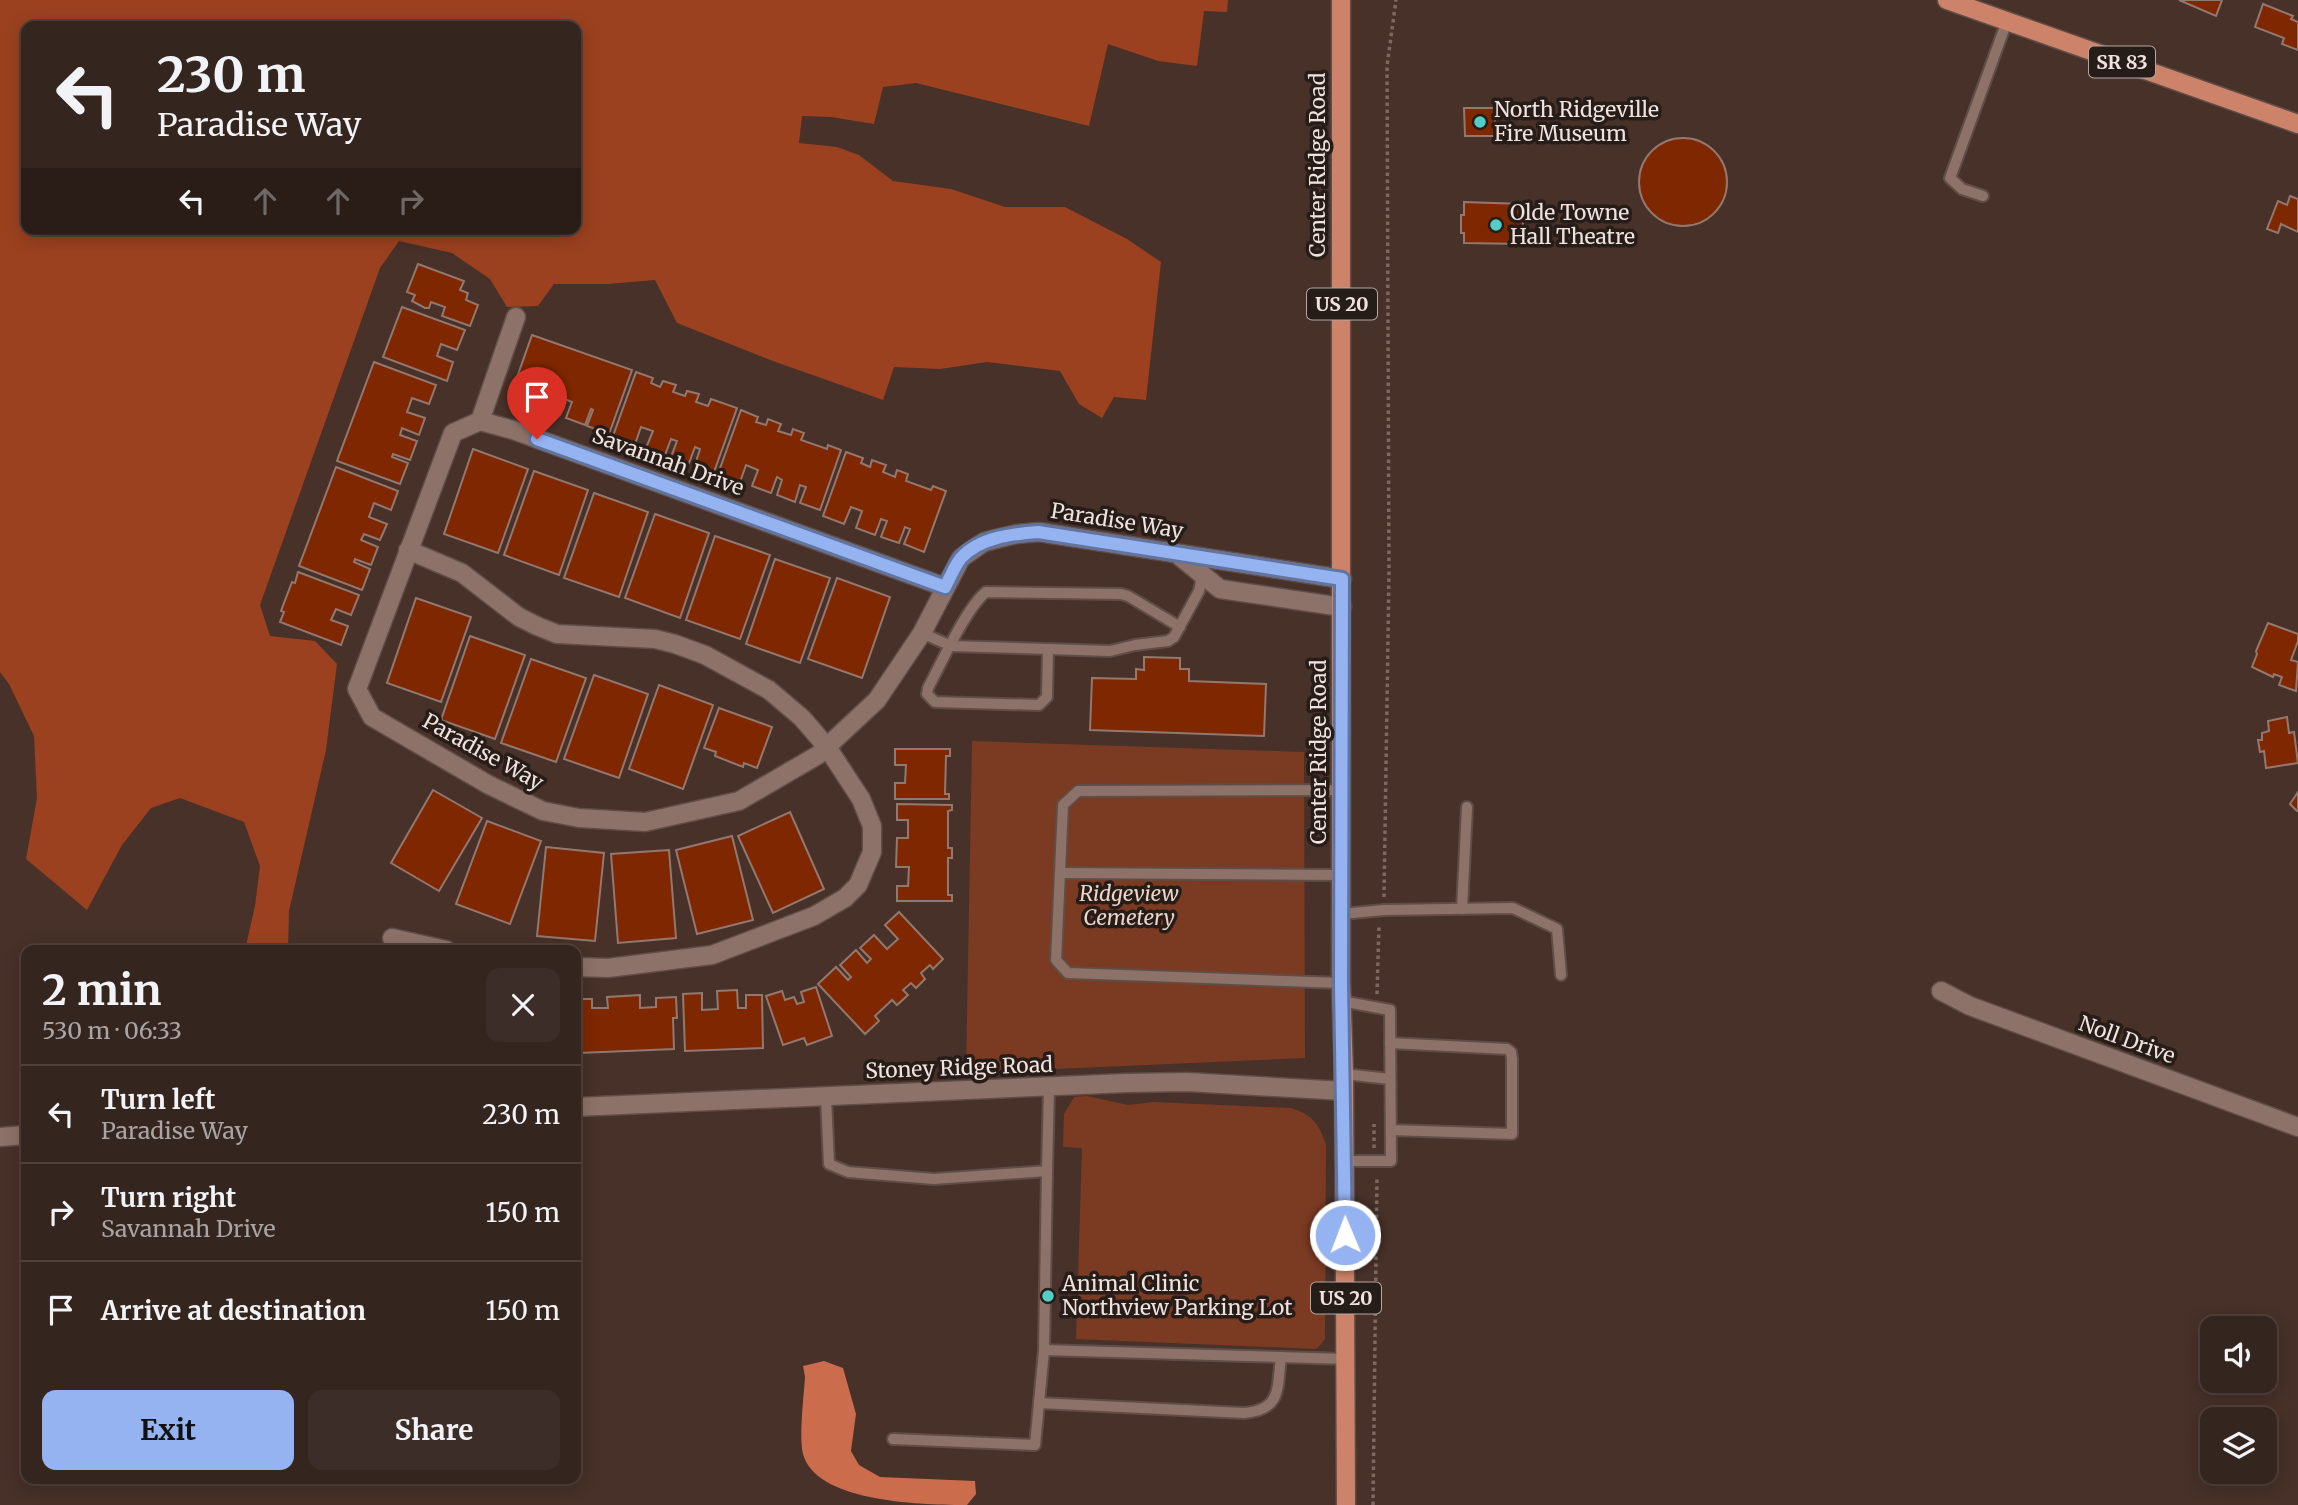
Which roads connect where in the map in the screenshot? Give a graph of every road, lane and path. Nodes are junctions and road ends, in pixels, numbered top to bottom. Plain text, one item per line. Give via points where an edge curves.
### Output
1 (1340, 0) edge
2 (1396, 0) edge
3 (1947, 0) edge
4 (2007, 21) junction
5 (2298, 124) edge
6 (1983, 196) dead end
7 (516, 317) dead end
8 (480, 421) junction
9 (408, 550) junction
10 (1204, 566) junction
11 (1342, 579) junction
12 (945, 587) junction
13 (1342, 607) junction
14 (1180, 627) junction
15 (922, 633) junction
16 (951, 646) junction
17 (1048, 649) junction
18 (827, 747) junction
19 (1341, 790) junction
20 (1467, 807) dead end
21 (1060, 873) junction
22 (1342, 875) junction
23 (1462, 909) junction
24 (1384, 910) junction
25 (1342, 914) junction
26 (392, 938) dead end
27 (424, 945) edge
28 (581, 967) edge
29 (1561, 975) dead end
30 (1941, 991) dead end
31 (1341, 992) junction
32 (1377, 1008) junction
33 (1390, 1043) junction
34 (1390, 1079) junction
35 (1344, 1082) junction
36 (1049, 1088) junction
37 (826, 1097) junction
38 (581, 1107) edge
39 (1375, 1112) dead end
40 (2298, 1128) edge
41 (1391, 1130) junction
42 (21, 1135) edge
43 (0, 1137) edge
44 (1344, 1161) junction
45 (1374, 1161) junction
46 (1047, 1171) junction
47 (1044, 1350) junction
48 (1281, 1357) junction
49 (1346, 1359) junction
50 (1039, 1403) junction
51 (893, 1439) dead end
52 (1346, 1505) edge
53 (1373, 1505) edge

1 - 11 main road, Center Ridge Road / US 20
2 - 24 path via 1387,66 1389,574
3 - 4 main road, SR 83
4 - 5 main road, SR 83
4 - 6 lane via 1950,178 1962,189
7 - 8 street
8 - 9 street via 453,433
8 - 12 street, Savannah Drive
9 - 18 street via 462,573 519,617 557,634 655,639 705,655 769,690
9 - 18 street, Paradise Way via 357,689 372,717 543,811 645,822 739,801
10 - 11 street, Paradise Way
10 - 12 street, Paradise Way via 1178,554 1038,532 984,542 961,558
10 - 13 street via 1220,589
10 - 14 lane via 1199,592
11 - 13 main road, Center Ridge Road / US 20
12 - 15 street, Paradise Way
13 - 19 main road, Center Ridge Road / US 20
14 - 16 lane via 1121,594 992,591 976,602
14 - 17 lane via 1168,641 1119,650
15 - 16 lane
15 - 18 street, Paradise Way via 877,700
16 - 17 lane
16 - 17 lane via 928,688 935,702 1039,705 1047,697
18 - 28 street via 862,799 872,826 872,852 858,885 845,898 814,916 712,956
19 - 21 lane via 1078,791 1063,805
19 - 22 main road, Center Ridge Road / US 20
20 - 23 lane
21 - 22 lane
21 - 31 lane via 1056,960 1068,974
22 - 25 main road, Center Ridge Road / US 20
23 - 24 lane
23 - 29 lane via 1513,908 1557,929
24 - 25 lane
24 - 32 path via 1378,930
25 - 31 main road, Center Ridge Road / US 20
26 - 27 street
30 - 40 street, Noll Drive via 1970,1006
31 - 32 lane
31 - 35 main road, Center Ridge Road / US 20
32 - 33 lane via 1390,1010
33 - 34 lane
33 - 41 lane via 1511,1052 1512,1135
34 - 35 lane
34 - 41 lane
35 - 36 street, Stoney Ridge Road
35 - 44 main road, Center Ridge Road / US 20
36 - 37 street, Stoney Ridge Road
36 - 46 lane
37 - 38 street, Stoney Ridge Road
37 - 46 lane via 829,1164 848,1172 934,1179
39 - 45 path
41 - 45 lane via 1391,1161
42 - 43 street
44 - 45 lane
44 - 49 main road, Center Ridge Road / US 20
45 - 53 path via 1378,1180
46 - 47 lane
47 - 48 lane
47 - 50 lane
48 - 49 lane
48 - 50 lane via 1276,1396 1260,1412
49 - 52 main road, Center Ridge Road / US 20
50 - 51 lane via 1035,1445

